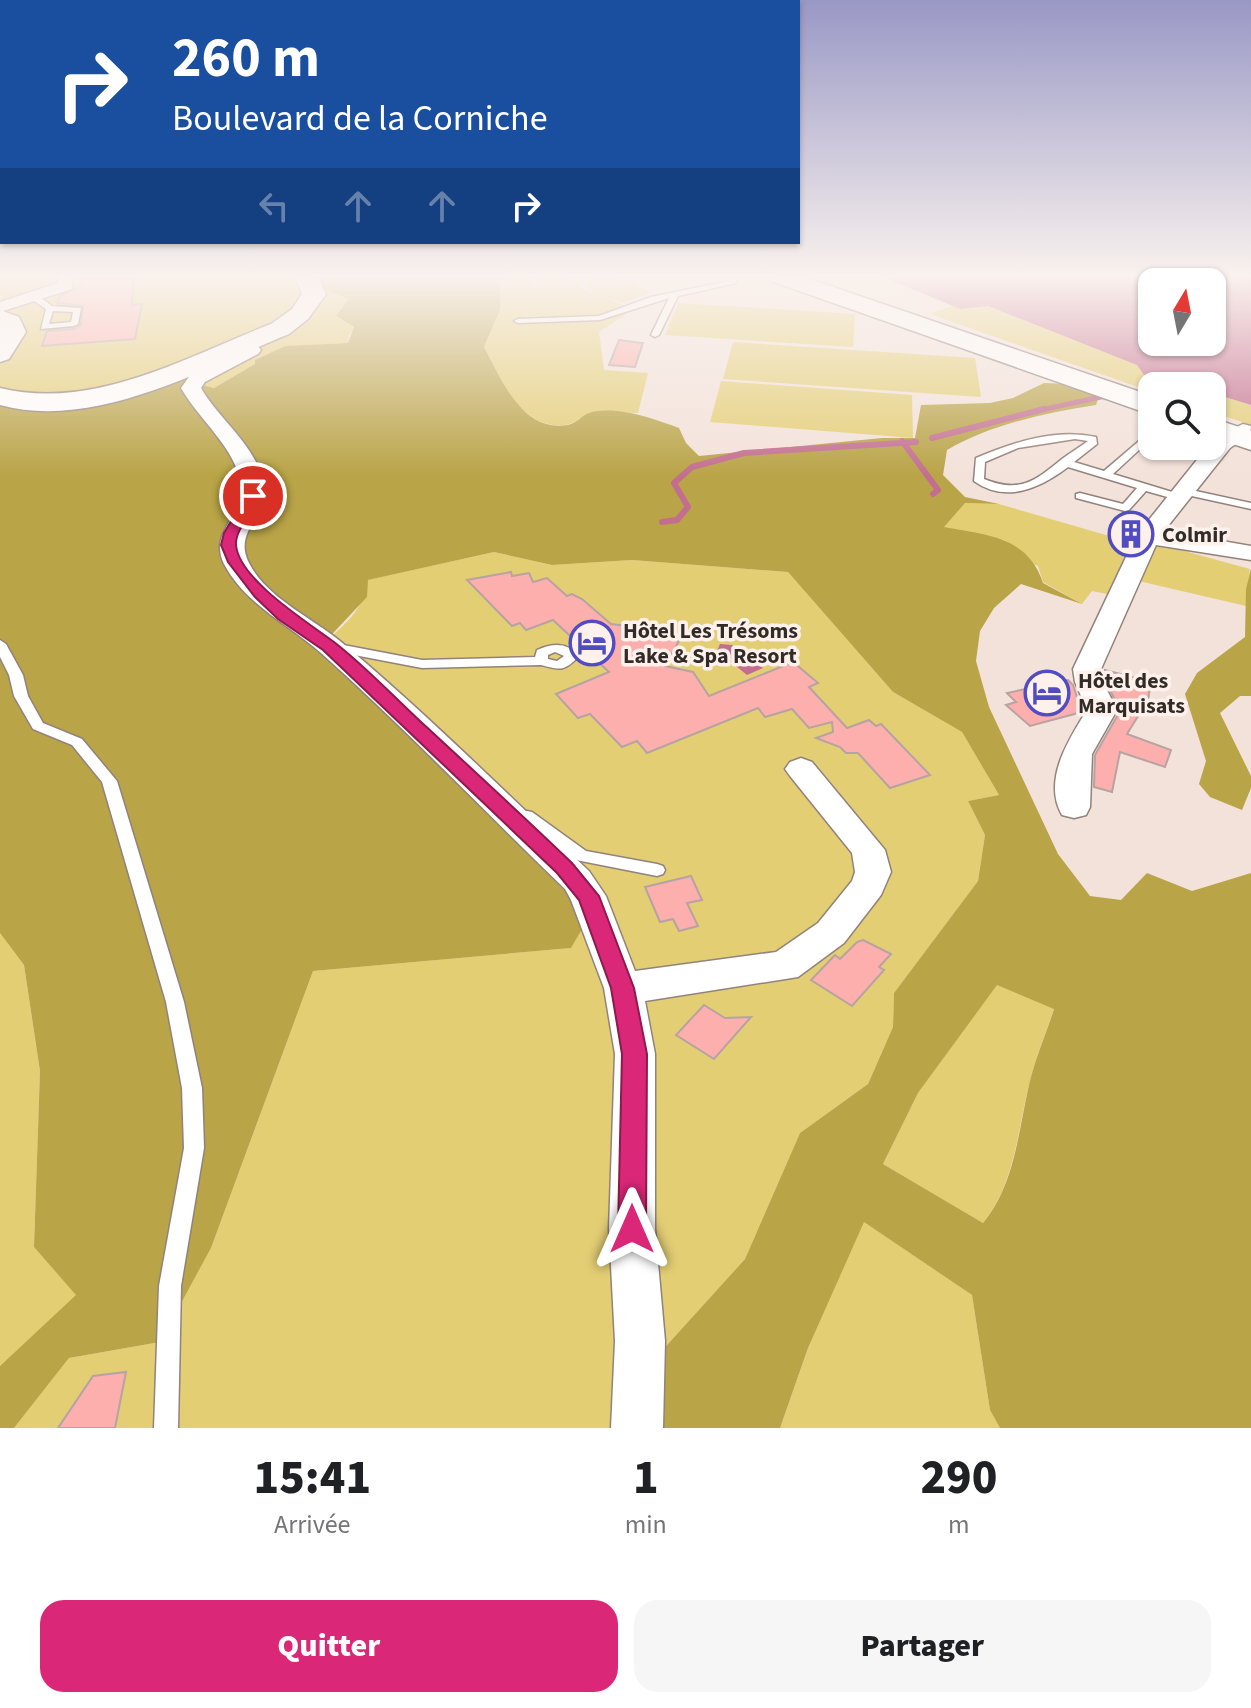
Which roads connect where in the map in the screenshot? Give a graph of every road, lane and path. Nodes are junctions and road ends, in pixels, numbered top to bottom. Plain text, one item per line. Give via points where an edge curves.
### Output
1 (250, 343) edge
2 (978, 343) edge
3 (247, 344) junction
4 (0, 396) edge
5 (1138, 401) edge
6 (1138, 446) edge
7 (1206, 460) edge
8 (1064, 462) junction
9 (1105, 475) junction
10 (1144, 487) junction
11 (1180, 494) junction
12 (1080, 496) dead end
13 (1251, 506) edge
14 (1148, 536) junction
15 (1251, 553) edge
16 (0, 644) edge
17 (329, 646) junction
18 (541, 661) dead end
19 (440, 752) junction
20 (801, 769) dead end
21 (1074, 807) dead end
22 (657, 870) dead end
23 (623, 988) junction
24 (166, 1428) edge
25 (637, 1428) edge

1 - 3 main road
2 - 5 main road
3 - 4 main road via 105,396 48,404
3 - 17 street via 252,350 248,354 198,378 191,388 253,483 250,507 229,545 261,593
6 - 9 lane
7 - 11 street
8 - 8 lane via 1093,439 1075,436 1016,445 980,460 979,481 1014,492 1034,487
8 - 9 lane
9 - 10 lane
10 - 11 lane
10 - 12 lane via 1125,508
11 - 13 lane
11 - 14 street
14 - 15 street
14 - 21 street via 1087,669 1102,710 1076,754
16 - 24 lane via 38,726 77,742 109,781 175,1002 192,1088 194,1148 170,1286
17 - 18 lane via 422,664
17 - 19 street
19 - 22 lane via 582,856
19 - 23 street via 577,880
20 - 23 street via 872,860 868,886 831,933 785,966
23 - 25 street via 635,1054

